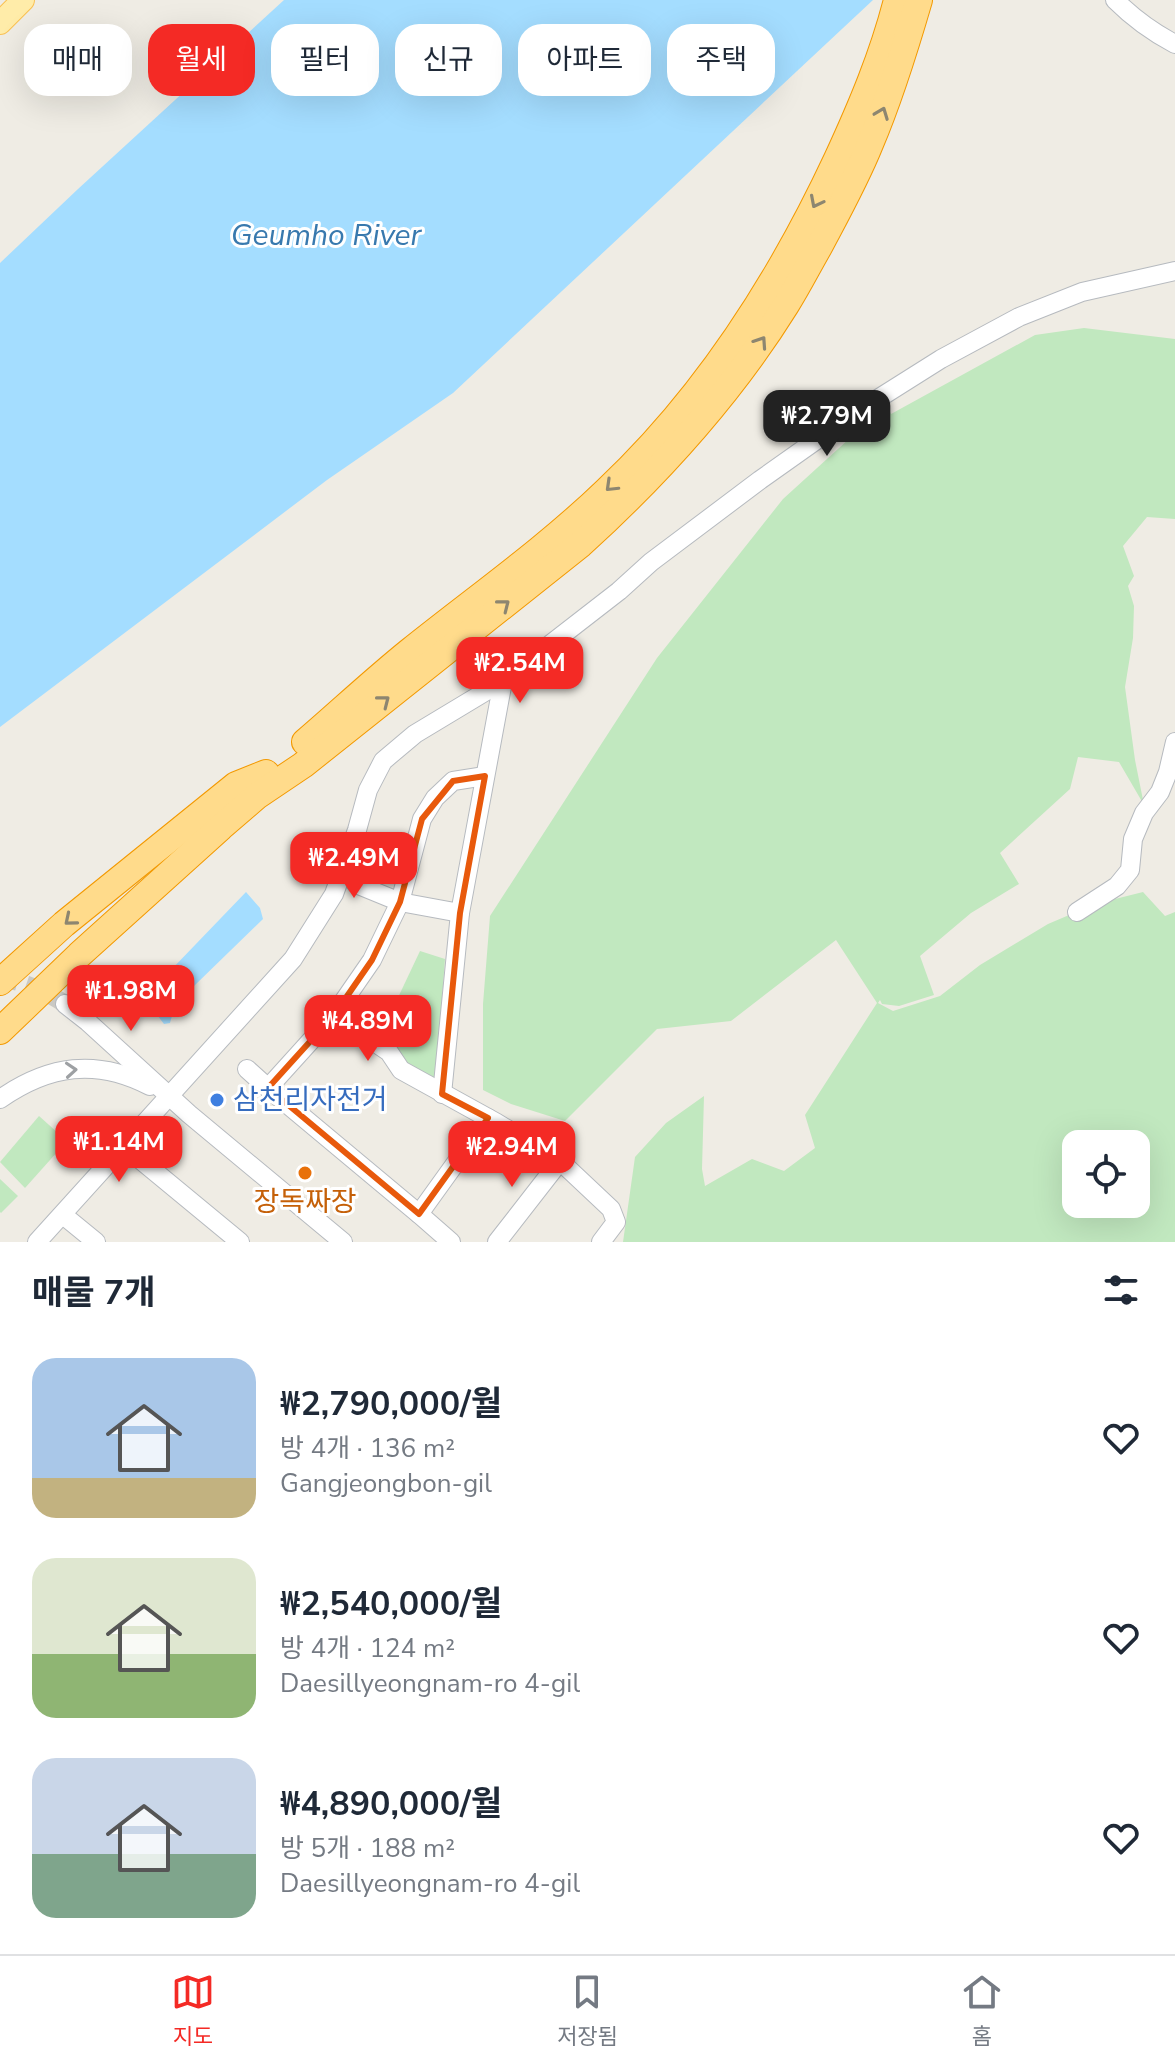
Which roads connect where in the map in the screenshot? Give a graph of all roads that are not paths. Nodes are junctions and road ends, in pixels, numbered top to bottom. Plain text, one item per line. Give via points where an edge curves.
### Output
1 (23, 0) edge
2 (897, 0) edge
3 (919, 0) edge
4 (1115, 0) edge
5 (0, 23) edge
6 (1175, 44) edge
7 (1175, 271) edge
8 (671, 438) junction
9 (503, 681) junction
10 (1175, 742) edge
11 (1172, 775) edge
12 (485, 776) junction
13 (262, 785) junction
14 (356, 884) dead end
15 (400, 902) junction
16 (1077, 912) dead end
17 (460, 913) junction
18 (0, 982) edge
19 (65, 1004) tunnel mouth
20 (0, 1013) edge
21 (334, 1015) junction
22 (0, 1031) edge
23 (0, 1051) edge
24 (247, 1069) dead end
25 (268, 1088) junction
26 (442, 1094) junction
27 (170, 1096) junction
28 (0, 1099) edge
29 (488, 1118) junction
30 (125, 1147) junction
31 (560, 1161) junction
32 (419, 1214) junction
33 (63, 1215) junction
34 (331, 1238) edge
35 (37, 1242) edge
36 (96, 1242) edge
37 (240, 1242) edge
38 (451, 1242) edge
39 (497, 1242) edge
40 (601, 1242) edge

1 - 5 main road
2 -> 8 highway via 869,89 827,182 767,291
8 -> 3 highway via 712,409 786,305 870,145
4 - 6 street
7 - 9 street via 1082,292 1019,317 941,359 760,480
8 - 13 highway via 415,662
9 - 12 street
9 - 27 street via 415,734 383,761 368,790 334,894 293,959
10 - 11 street
11 - 16 street via 1144,813 1133,839 1130,870 1117,886
12 - 15 street via 453,781 435,798 422,819
12 - 17 street
13 -> 18 highway via 236,785
13 - 20 highway via 125,895
13 - 22 highway
13 - 23 highway via 230,833 89,961
14 - 15 street
15 - 17 street
15 - 21 street via 372,960
17 - 26 street
19 - 27 street
21 - 25 street
21 - 26 street via 389,1052 401,1070
24 - 25 street
25 - 32 street
26 - 29 street
28 -> 27 street via 32,1079 79,1069 134,1078
27 - 30 street
27 - 34 street
29 - 31 street
29 - 32 street
30 - 33 street
30 - 37 street
31 - 39 street
31 - 40 street via 611,1209 616,1222
32 - 38 street
33 - 35 street
33 - 36 street

